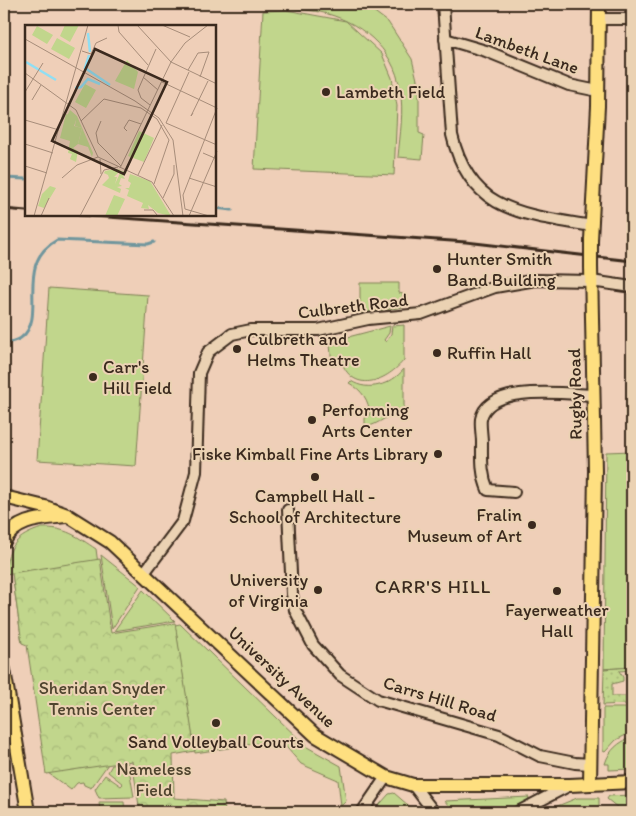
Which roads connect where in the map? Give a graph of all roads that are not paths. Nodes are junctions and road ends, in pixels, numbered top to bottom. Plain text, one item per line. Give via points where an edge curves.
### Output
1 (444, 4) edge
2 (599, 4) edge
3 (599, 19) junction
4 (632, 19) edge
5 (445, 39) junction
6 (598, 91) junction
7 (590, 226) junction
8 (591, 281) junction
9 (632, 287) edge
10 (593, 395) junction
11 (514, 492) dead end
12 (4, 497) edge
13 (288, 510) dead end
14 (67, 515) junction
15 (4, 541) edge
16 (144, 572) junction
17 (4, 670) edge
18 (8, 720) edge
19 (590, 764) junction
20 (386, 777) junction
21 (632, 782) edge
22 (413, 784) junction
23 (590, 784) junction
24 (570, 785) junction
25 (28, 812) edge
26 (362, 812) edge
27 (434, 812) edge
28 (518, 812) edge

1 - 5 street
2 - 3 main road, Rugby Road
3 - 4 street
3 - 6 main road, Rugby Road
5 - 6 street, Lambeth Lane via 486,51 569,85
5 - 7 street via 452,135 458,157 476,186 501,205 518,212
6 - 7 main road, Rugby Road
7 - 8 main road, Rugby Road, bridge
8 - 9 street, Culbreth Road
8 - 10 main road, Rugby Road
8 - 16 street, Culbreth Road via 536,280 495,287 421,314 368,319 318,330 251,330 232,334 208,352 199,373 196,472 184,521
10 - 11 street via 540,393 502,397 490,404 481,418 482,477 488,490
10 - 19 main road, Rugby Road via 594,597
12 - 14 main road, University Avenue
13 - 19 street, Carrs Hill Road via 296,610 313,645 340,675 378,700 499,735 540,756
14 - 15 main road via 32,520 12,531
14 - 16 main road, University Avenue via 110,542
16 - 20 main road, University Avenue via 315,735
17 - 18 main road
18 - 25 main road
19 - 23 main road, Rugby Road
20 - 22 main road, University Avenue
20 - 26 street
21 - 23 main road, University Avenue
22 - 24 main road, University Avenue
22 - 27 street
23 - 24 main road, University Avenue
24 - 28 street

